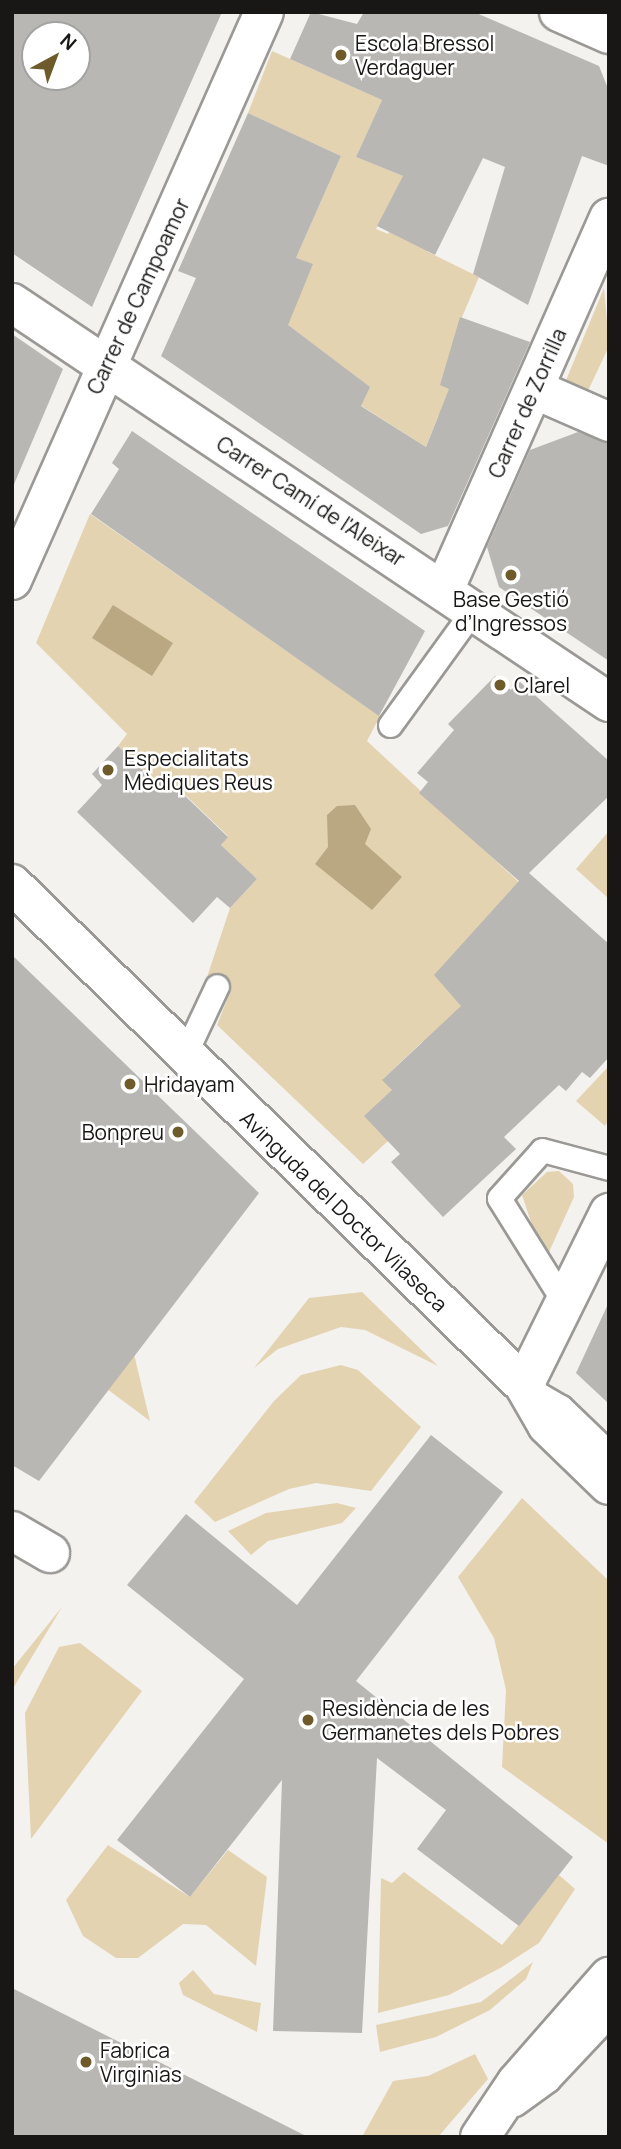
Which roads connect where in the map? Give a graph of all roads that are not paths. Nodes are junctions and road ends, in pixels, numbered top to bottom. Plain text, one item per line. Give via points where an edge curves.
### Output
1 (264, 12) edge
2 (559, 12) edge
3 (609, 34) edge
4 (609, 218) edge
5 (12, 303) edge
6 (104, 366) junction
7 (534, 389) junction
8 (609, 422) edge
9 (12, 580) edge
10 (459, 598) junction
11 (609, 702) edge
12 (390, 725) dead end
13 (12, 884) edge
14 (217, 986) dead end
15 (184, 1056) junction
16 (609, 1168) edge
17 (609, 1213) edge
18 (567, 1307) junction
19 (524, 1385) junction
20 (609, 1453) edge
21 (609, 1485) edge
22 (12, 1531) edge
23 (50, 1553) dead end
24 (609, 1977) edge
25 (609, 2015) edge
26 (489, 2127) edge

1 - 6 street, Carrer de Campoamor
2 - 3 street
4 - 7 street, Carrer de Zorrilla
5 - 6 street, Carrer Camí de l'Aleixar
6 - 9 street, Carrer de Campoamor
6 - 10 street, Carrer Camí de l'Aleixar
7 - 8 street
7 - 10 street, Carrer de Zorrilla
10 - 11 street, Carrer Camí de l'Aleixar
10 - 12 lane
13 - 15 street, Avinguda del Doctor Vilaseca
14 - 15 lane
15 - 19 street, Avinguda del Doctor Vilaseca
16 - 18 lane via 542,1150 499,1198
17 - 18 street
18 - 19 street
19 - 20 lane via 561,1407
19 - 21 street, Avinguda del Doctor Vilaseca via 547,1425
22 - 23 street
24 - 26 street via 517,2082
25 - 26 lane via 548,2080

